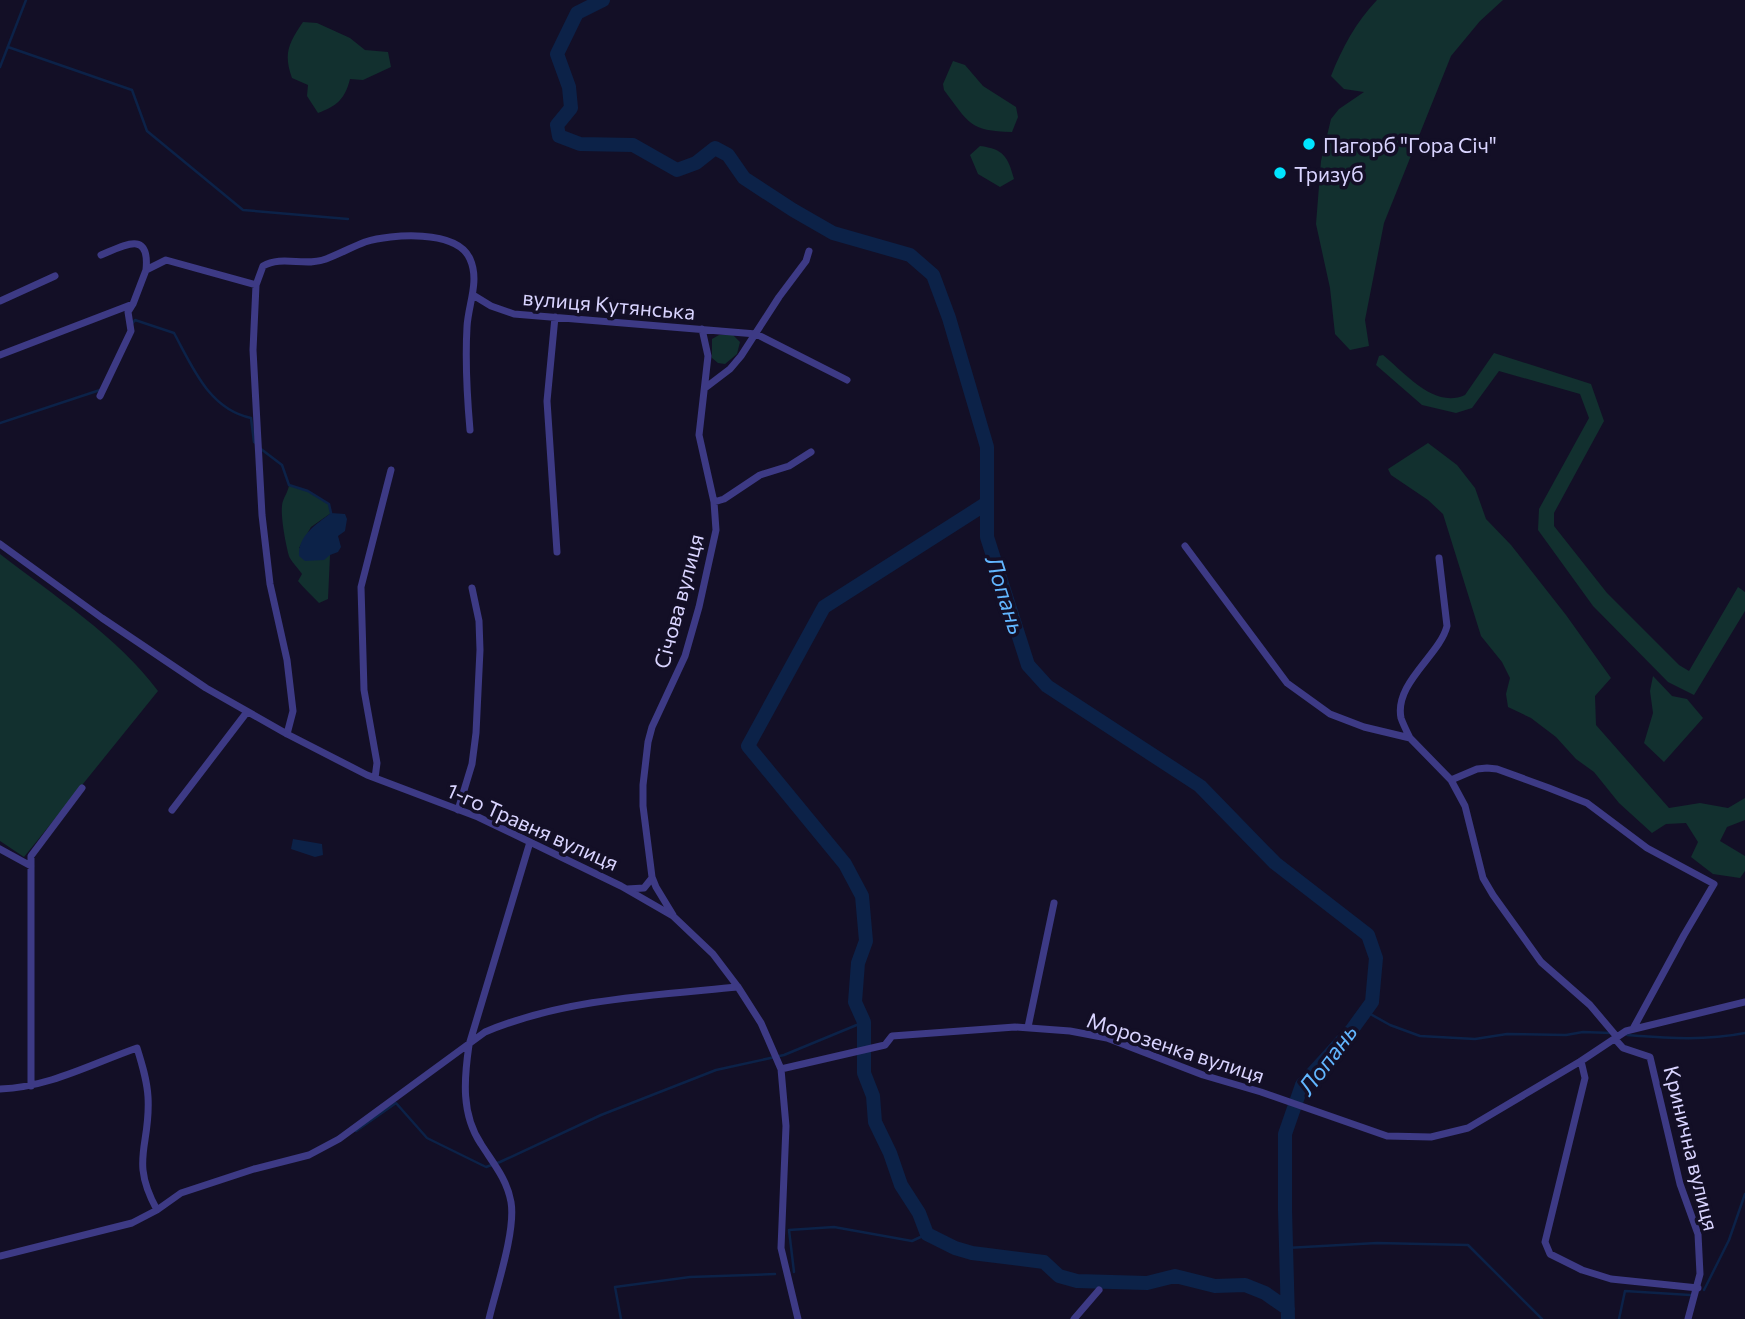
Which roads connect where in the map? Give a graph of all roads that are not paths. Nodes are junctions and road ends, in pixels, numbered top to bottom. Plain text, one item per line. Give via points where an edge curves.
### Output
1 (809, 251) dead end
2 (101, 255) dead end
3 (146, 270) junction
4 (55, 276) dead end
5 (256, 285) junction
6 (473, 295) junction
7 (0, 301) edge
8 (133, 304) junction
9 (555, 317) junction
10 (702, 329) junction
11 (756, 334) junction
12 (0, 355) edge
13 (847, 380) dead end
14 (705, 388) junction
15 (100, 396) dead end
16 (470, 430) dead end
17 (811, 452) dead end
18 (391, 470) dead end
19 (715, 502) junction
20 (0, 544) edge
21 (1185, 546) dead end
22 (557, 552) dead end
23 (1439, 558) dead end
24 (472, 588) dead end
25 (247, 712) junction
26 (287, 734) junction
27 (1410, 738) junction
28 (374, 778) junction
29 (1451, 780) junction
30 (82, 788) dead end
31 (172, 810) dead end
32 (458, 810) junction
33 (530, 842) junction
34 (0, 849) edge
35 (31, 866) junction
36 (652, 877) junction
37 (626, 888) junction
38 (1054, 903) dead end
39 (673, 916) junction
40 (738, 986) junction
41 (1745, 1002) edge
42 (1028, 1027) junction
43 (1634, 1027) junction
44 (1616, 1038) junction
45 (469, 1045) junction
46 (1581, 1061) junction
47 (781, 1069) junction
48 (31, 1086) junction
49 (0, 1089) edge
50 (158, 1210) junction
51 (0, 1256) edge
52 (1698, 1288) junction
53 (1099, 1290) dead end
54 (489, 1319) edge
55 (798, 1319) edge
56 (1074, 1319) edge
57 (1688, 1319) edge

1 - 11 street
2 - 3 street via 128,243 144,246
3 - 5 street via 166,260
3 - 8 street
4 - 7 street
5 - 6 street via 263,266 272,261 322,261 385,238 442,238 458,244 469,256
5 - 26 street via 253,350 262,515 293,711
6 - 9 street, вулиця Кутянська via 514,314
6 - 16 street via 467,341
8 - 12 street
8 - 15 street via 128,312 131,325
9 - 10 street, вулиця Кутянська
9 - 22 street via 547,401
10 - 11 street, вулиця Кутянська
10 - 14 street, Січова вулиця via 708,356
11 - 13 street, вулиця Кутянська
11 - 14 street via 730,369
14 - 19 street, Січова вулиця via 699,435
17 - 19 street
18 - 28 street via 361,587 364,690 377,763
19 - 36 street, Січова вулиця via 716,530 699,607 680,667 652,727 646,754 643,806
20 - 25 street, 1-го Травня вулиця via 102,618
21 - 27 street via 1287,683 1330,714
23 - 27 street via 1447,625 1445,636 1415,674 1401,701 1401,717
24 - 32 street via 480,650 475,733 472,764
25 - 26 street, 1-го Травня вулиця
25 - 31 street
26 - 28 street, 1-го Травня вулиця
27 - 29 street
28 - 32 street, 1-го Травня вулиця
29 - 43 street via 1476,769 1497,769 1587,803 1647,848 1714,884
29 - 44 street via 1465,806 1483,878 1493,895 1541,962 1590,1005
30 - 35 street via 32,856
32 - 33 street, 1-го Травня вулиця
33 - 37 street, 1-го Травня вулиця
33 - 45 street
34 - 35 street
35 - 48 street
36 - 37 street via 644,888
36 - 39 street, Січова вулиця
37 - 39 street, 1-го Травня вулиця
38 - 42 street
39 - 40 street, 1-го Травня вулиця
40 - 45 street via 572,1007 505,1024
40 - 47 street, 1-го Травня вулиця
41 - 43 street
42 - 46 street, Морозенка вулиця via 1107,1038 1387,1136 1431,1137 1468,1128
42 - 47 street, Морозенка вулиця via 892,1036 885,1045
43 - 44 street, Морозенка вулиця
44 - 46 street, Морозенка вулиця
44 - 52 street, Кринична вулиця via 1623,1048 1650,1057 1680,1184 1698,1234
45 - 50 street via 339,1139 309,1154 180,1193
45 - 54 street via 467,1118 500,1172 511,1203 509,1233
46 - 52 street via 1585,1078 1545,1242 1550,1254 1611,1279
47 - 55 street, 1-го Травня вулиця via 786,1126 780,1248
48 - 49 street
48 - 50 street via 137,1048 148,1098 141,1168
50 - 51 street via 132,1223
52 - 57 street, Кринична вулиця
53 - 56 street

